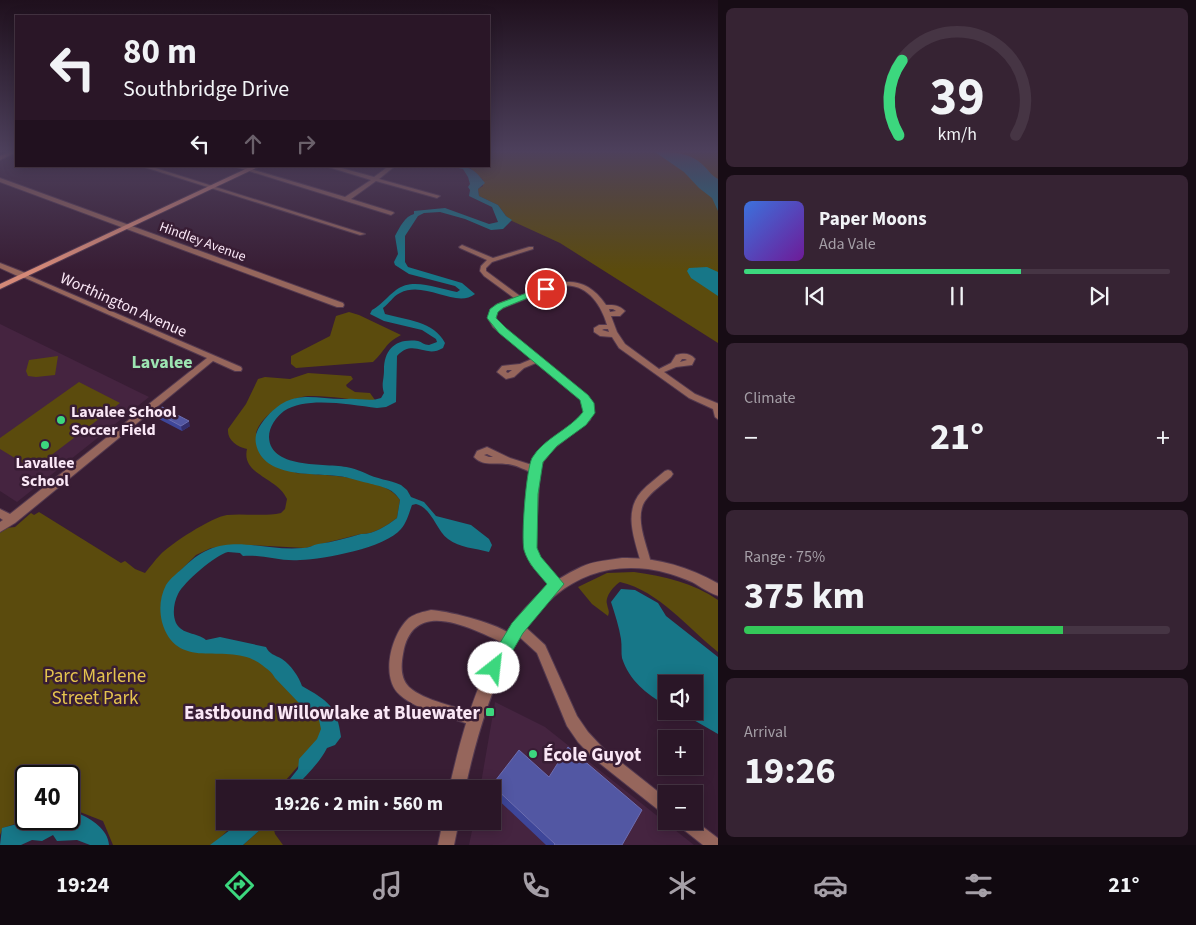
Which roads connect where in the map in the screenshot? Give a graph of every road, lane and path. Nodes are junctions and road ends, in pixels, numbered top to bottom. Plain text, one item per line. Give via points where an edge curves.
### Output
1 (31, 191) edge
2 (192, 191) edge
3 (203, 191) edge
4 (227, 191) edge
5 (321, 191) edge
6 (357, 191) edge
7 (420, 191) edge
8 (436, 196) dead end
9 (346, 199) junction
10 (391, 213) dead end
11 (125, 226) junction
12 (362, 234) dead end
13 (462, 247) dead end
14 (531, 248) dead end
15 (493, 260) junction
16 (0, 265) edge
17 (21, 274) junction
18 (0, 280) edge
19 (0, 287) edge
20 (519, 299) junction
21 (340, 306) dead end
22 (212, 358) junction
23 (538, 359) junction
24 (674, 365) dead end
25 (521, 366) dead end
26 (238, 369) dead end
27 (658, 372) junction
28 (718, 408) edge
29 (718, 417) edge
30 (507, 460) dead end
31 (535, 470) junction
32 (668, 474) dead end
33 (0, 513) edge
34 (10, 520) junction
35 (0, 528) edge
36 (646, 563) junction
37 (557, 584) junction
38 (718, 591) edge
39 (518, 628) junction
40 (510, 640) junction
41 (475, 720) junction
42 (459, 780) edge
43 (658, 801) edge
44 (449, 830) edge
45 (696, 830) edge
46 (446, 845) edge
47 (715, 845) edge

1 - 11 street, Hindley Avenue
2 - 11 main road
3 - 11 main road
4 - 12 street
5 - 9 street
6 - 9 street
7 - 8 street
9 - 10 street
11 - 17 main road
11 - 21 street, Hindley Avenue
13 - 15 street
14 - 15 street
15 - 20 street via 485,264 483,271
16 - 17 street, Worthington Avenue
17 - 18 main road
17 - 19 main road
17 - 22 street, Worthington Avenue
20 - 23 street via 494,310 492,318 496,325
20 - 27 street via 559,284 582,287 600,300 622,346
22 - 26 street, Worthington Avenue
22 - 34 street
23 - 25 street
23 - 31 street via 584,398 589,413 545,450 537,460
24 - 27 street
27 - 28 street via 692,396
28 - 29 street
30 - 31 street
31 - 37 street via 530,548 535,561
32 - 36 street via 638,504 636,517
33 - 34 street
34 - 35 street
36 - 37 street via 597,566
36 - 38 street via 688,574
37 - 39 street
39 - 40 street
39 - 43 street via 541,649 582,737 598,754
40 - 41 street via 494,668
40 - 41 street via 488,629 434,616 411,624 401,642 394,671 403,690
41 - 42 street
44 - 46 street
45 - 47 street

